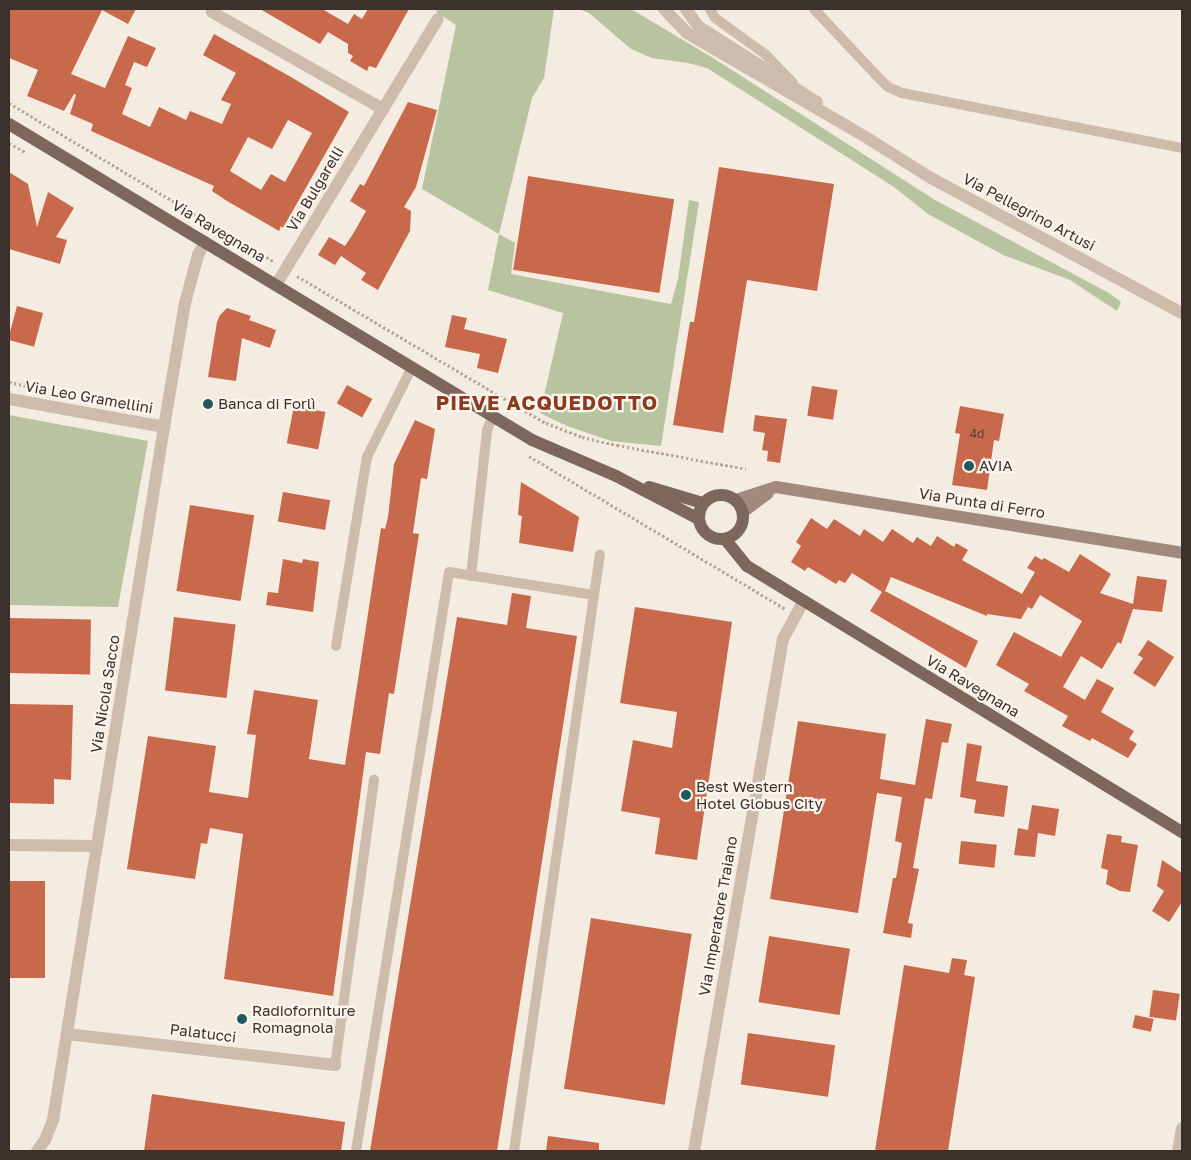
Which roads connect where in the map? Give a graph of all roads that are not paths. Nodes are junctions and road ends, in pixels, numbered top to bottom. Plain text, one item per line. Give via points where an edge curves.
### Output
1 (664, 9) edge
2 (686, 9) edge
3 (710, 9) edge
4 (814, 9) edge
5 (822, 9) edge
6 (212, 12) dead end
7 (438, 19) dead end
8 (854, 51) junction
9 (797, 87) junction
10 (383, 109) junction
11 (9, 124) edge
12 (864, 136) junction
13 (1182, 148) edge
14 (205, 242) junction
15 (276, 285) junction
16 (1182, 313) edge
17 (412, 367) junction
18 (9, 399) edge
19 (493, 416) junction
20 (164, 427) junction
21 (616, 476) junction
22 (776, 487) junction
23 (736, 500) junction
24 (703, 503) junction
25 (743, 512) junction
26 (699, 519) junction
27 (729, 536) junction
28 (1182, 553) edge
29 (600, 554) dead end
30 (471, 576) junction
31 (594, 595) junction
32 (803, 602) junction
33 (336, 646) dead end
34 (374, 780) dead end
35 (1182, 832) edge
36 (9, 845) edge
37 (97, 846) junction
38 (67, 1034) junction
39 (335, 1065) joint
40 (1182, 1128) edge
41 (37, 1151) edge
42 (356, 1151) edge
43 (514, 1151) edge
44 (694, 1151) edge
45 (1178, 1151) edge

1 - 12 street via 687,34
2 - 9 street via 698,26
3 - 9 lane via 715,18 765,54
4 - 8 lane
5 - 8 lane
6 - 10 street
7 - 10 street, Via Bulgarelli
8 - 13 lane via 888,86 902,93
9 - 12 street
10 - 15 street, Via Bulgarelli
11 - 14 main road, Via Ravegnana
12 - 16 street, Via Pellegrino Artusi via 931,178
14 - 15 main road, Via Ravegnana
14 - 20 street, Via Nicola Sacco via 198,255 185,303
15 - 17 main road, Via Ravegnana
17 - 19 main road, Via Ravegnana
17 - 33 lane via 367,457
18 - 20 street, Via Leo Gramellini
19 - 21 main road, Via Ravegnana via 532,440
19 - 30 lane via 486,430
20 - 37 street, Via Nicola Sacco
21 - 24 main road, Via Ravegnana
21 - 26 main road, Via Ravegnana
22 - 23 street, Via Punta di Ferro
22 - 25 street
22 - 28 street, Via Punta di Ferro
23 - 24 main road via 723,494
23 - 25 main road
24 - 26 main road
25 - 27 main road via 742,524
26 - 27 main road via 705,532 718,539
27 - 32 main road, Via Ravegnana via 747,566
29 - 31 lane
30 - 31 lane
30 - 42 lane via 449,572
31 - 43 lane
32 - 35 main road, Via Ravegnana
32 - 44 street, Via Imperatore Traiano via 783,639
34 - 39 lane
36 - 37 street
37 - 38 street, Via Nicola Sacco
38 - 39 street, Palatucci
38 - 41 street, Via Nicola Sacco via 53,1120
40 - 45 street

